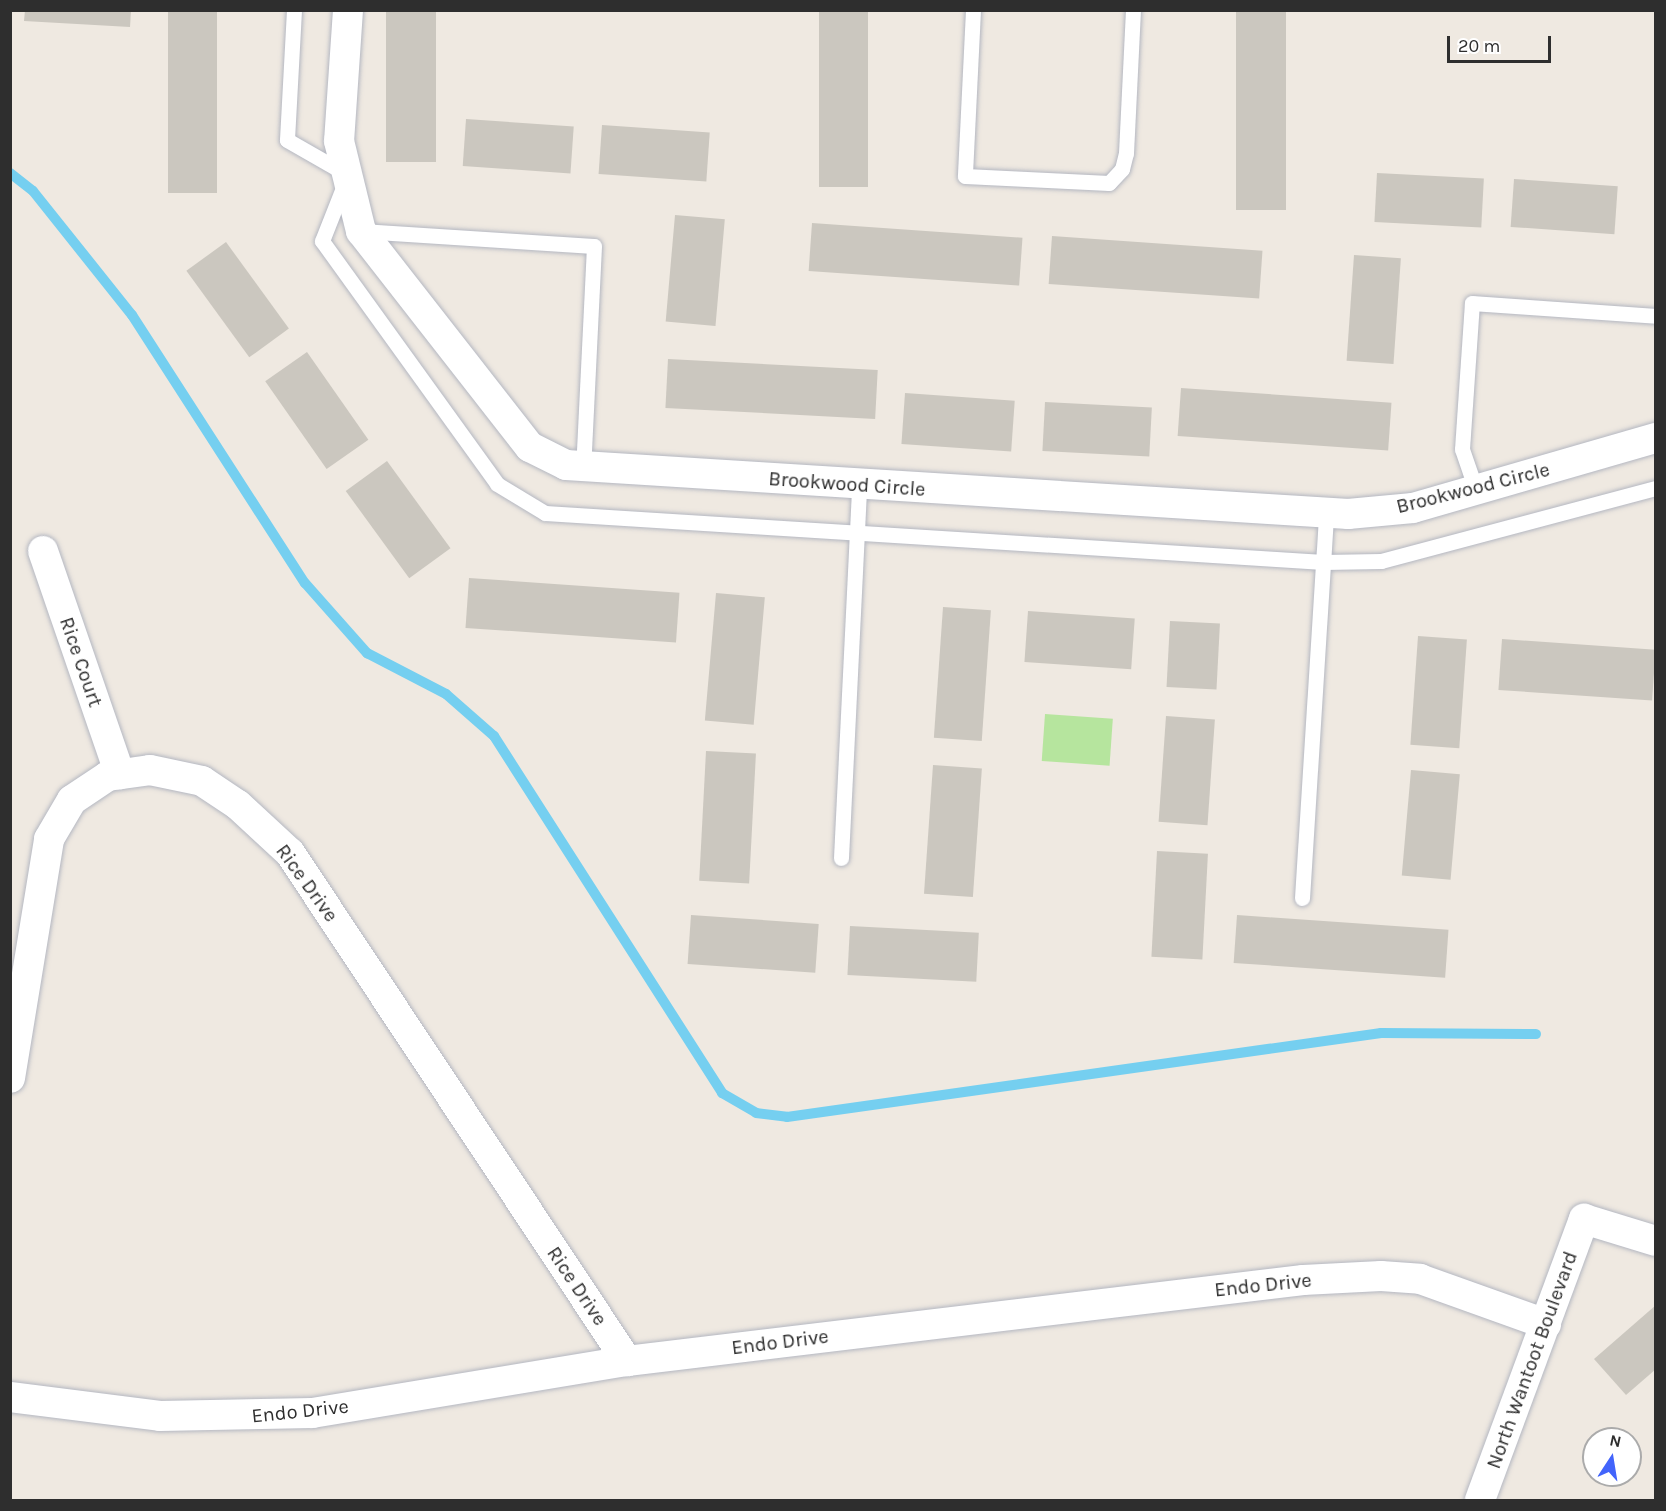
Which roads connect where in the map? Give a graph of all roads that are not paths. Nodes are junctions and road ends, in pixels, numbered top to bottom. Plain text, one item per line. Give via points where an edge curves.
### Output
1 (294, 10) edge
2 (348, 10) edge
3 (973, 10) edge
4 (1133, 10) edge
5 (348, 175) junction
6 (361, 231) junction
7 (1656, 316) edge
8 (1656, 438) edge
9 (583, 467) junction
10 (859, 484) junction
11 (1656, 489) edge
12 (1476, 490) junction
13 (1326, 513) junction
14 (856, 532) junction
15 (43, 551) dead end
16 (1323, 562) junction
17 (120, 774) junction
18 (841, 858) dead end
19 (1302, 898) dead end
20 (10, 1078) edge
21 (1656, 1240) edge
22 (1546, 1324) junction
23 (627, 1360) junction
24 (10, 1397) edge
25 (1480, 1500) edge

1 - 5 lane via 286,140
2 - 5 street, Brookwood Circle via 339,141
3 - 4 lane via 965,176 1109,183 1122,169 1126,153
5 - 6 street, Brookwood Circle
5 - 14 lane via 322,241 484,467 506,490 545,513
6 - 9 street, Brookwood Circle via 530,447 546,459
6 - 9 lane via 594,246
7 - 12 lane via 1472,303 1462,449
8 - 12 street, Brookwood Circle
9 - 10 street, Brookwood Circle
10 - 13 street, Brookwood Circle
10 - 14 lane
11 - 16 lane via 1381,561
12 - 13 street, Brookwood Circle via 1413,508
13 - 16 lane
14 - 16 lane
14 - 18 lane
15 - 17 street, Rice Court
16 - 19 lane
17 - 20 street, Rice Drive via 108,776 72,800 49,840
17 - 23 street, Rice Drive via 150,770 202,781 238,805 290,853
21 - 22 street, North Wantoot Boulevard via 1584,1220
22 - 23 street, Endo Drive via 1420,1279 1381,1276 1303,1280
22 - 25 street, North Wantoot Boulevard
23 - 24 street, Endo Drive via 312,1413 235,1418 160,1416

